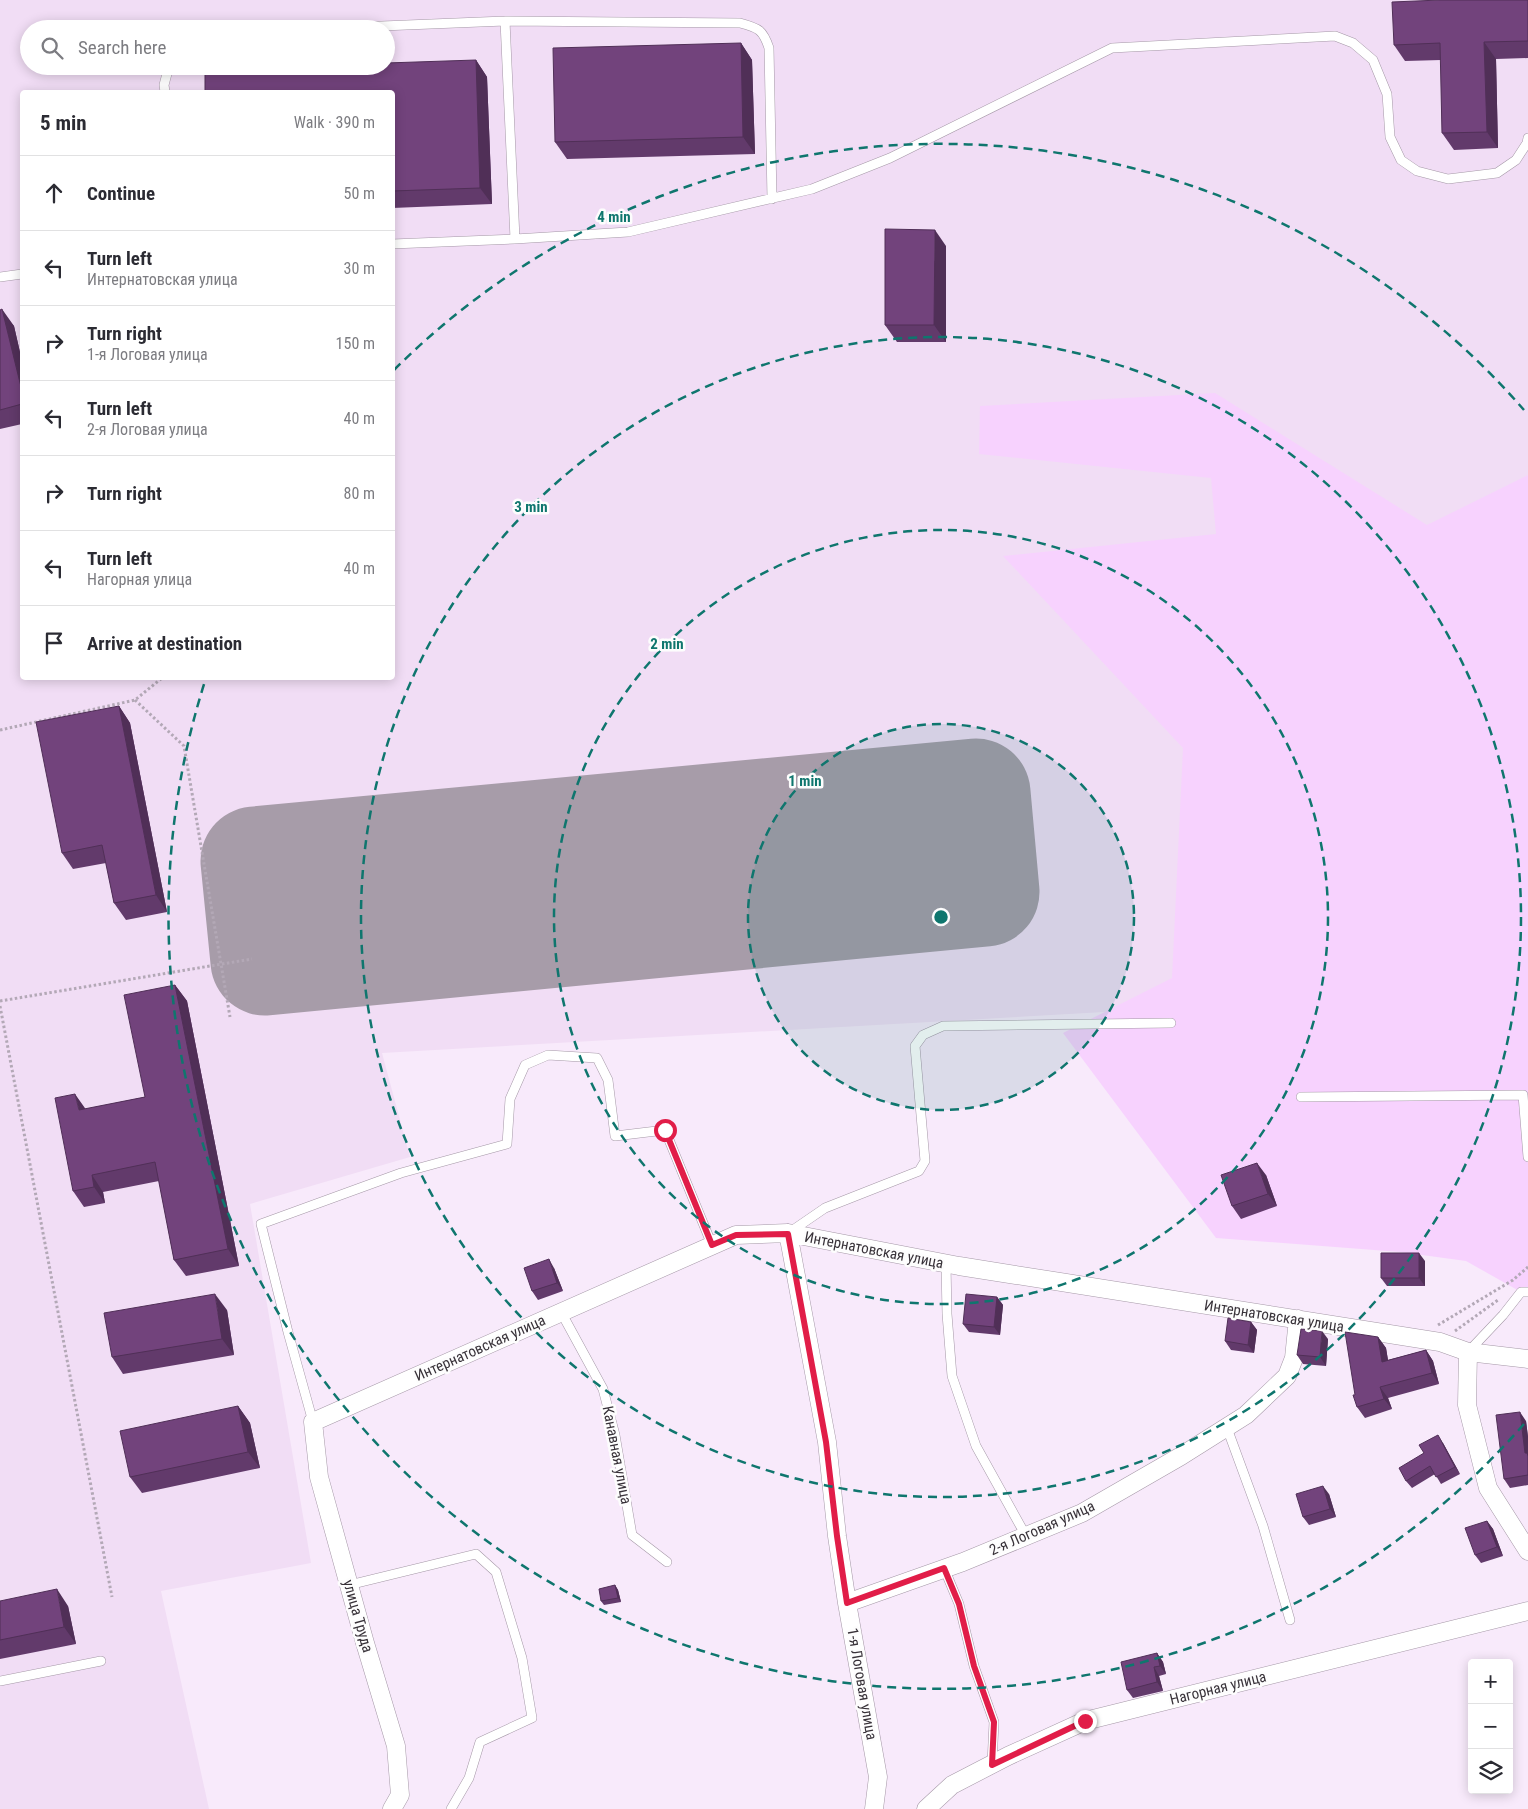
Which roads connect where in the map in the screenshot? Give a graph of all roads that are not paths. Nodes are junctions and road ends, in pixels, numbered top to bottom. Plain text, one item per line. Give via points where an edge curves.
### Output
1 (505, 21) junction
2 (395, 25) edge
3 (167, 75) edge
4 (165, 90) edge
5 (1528, 138) edge
6 (772, 199) junction
7 (515, 239) junction
8 (395, 244) edge
9 (20, 274) edge
10 (0, 277) edge
11 (1171, 1023) dead end
12 (1301, 1097) dead end
13 (1528, 1157) edge
14 (788, 1234) junction
15 (712, 1245) junction
16 (946, 1264) junction
17 (1528, 1292) edge
18 (561, 1312) junction
19 (1298, 1319) junction
20 (1468, 1352) junction
21 (1528, 1358) edge
22 (313, 1422) junction
23 (1226, 1428) junction
24 (1026, 1536) junction
25 (1528, 1551) edge
26 (667, 1562) dead end
27 (944, 1568) junction
28 (349, 1585) junction
29 (847, 1603) junction
30 (1528, 1611) edge
31 (1290, 1620) dead end
32 (100, 1661) dead end
33 (0, 1681) edge
34 (992, 1765) junction
35 (392, 1809) edge
36 (451, 1809) edge
37 (874, 1809) edge
38 (926, 1809) edge

1 - 2 lane
1 - 6 lane via 740,23 756,27 764,35 769,48
1 - 7 lane
3 - 4 lane
5 - 6 lane via 1516,160 1497,173 1448,179 1417,171 1401,160 1390,136 1387,94 1373,60 1353,43 1335,36 1112,48 890,158 812,189
6 - 7 lane via 628,232
7 - 8 lane
9 - 10 lane
11 - 14 lane via 943,1026 923,1035 916,1046 926,1161 919,1171 826,1208
12 - 13 lane via 1523,1095
14 - 15 street, Интернатовская улица via 736,1235
14 - 16 street, Интернатовская улица
14 - 29 street, 1-я Логовая улица via 826,1442
15 - 18 street, Интернатовская улица
15 - 22 lane via 665,1130 615,1136 608,1080 597,1058 548,1055 525,1065 510,1099 507,1144 401,1173 261,1224
16 - 19 street, Интернатовская улица
16 - 24 lane via 952,1376 976,1446
17 - 20 lane via 1521,1292
18 - 22 street, Интернатовская улица
18 - 26 lane, Канавная улица via 603,1389 615,1435 632,1535
19 - 20 street, Интернатовская улица via 1440,1342
19 - 23 street, 2-я Логовая улица via 1294,1358 1287,1376 1246,1415
20 - 21 street, Интернатовская улица
20 - 25 street via 1467,1405 1488,1488
22 - 28 street, улица Труда via 319,1477
23 - 24 street, 2-я Логовая улица via 1082,1513
23 - 31 lane via 1263,1526
24 - 27 street, 2-я Логовая улица
27 - 29 street, 2-я Логовая улица
27 - 34 lane via 959,1604 974,1666 994,1722
28 - 35 street, улица Труда via 396,1746 400,1795
28 - 36 lane via 476,1554 496,1572 522,1658 532,1718 480,1742 468,1778
29 - 37 street, 1-я Логовая улица via 878,1777
30 - 34 street, Нагорная улица via 1085,1721
32 - 33 lane
34 - 38 street, Нагорная улица via 952,1785

